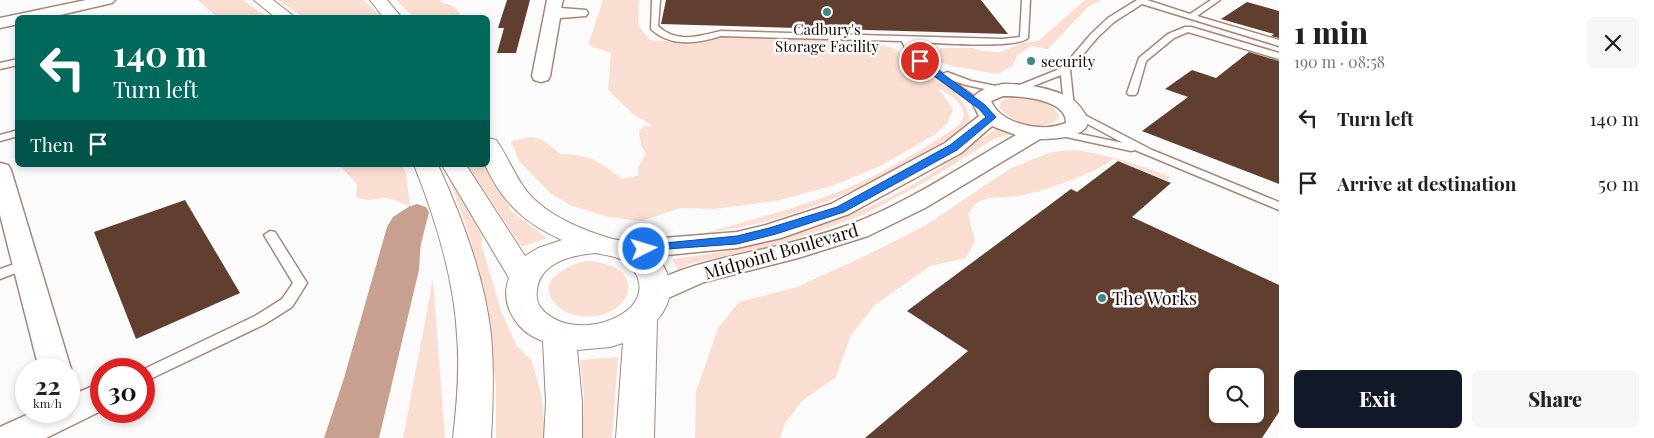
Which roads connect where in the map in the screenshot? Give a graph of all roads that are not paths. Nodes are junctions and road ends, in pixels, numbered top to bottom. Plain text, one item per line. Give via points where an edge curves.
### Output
1 (107, 0) edge
2 (262, 0) edge
3 (378, 0) edge
4 (656, 0) edge
5 (1026, 0) edge
6 (1216, 0) edge
7 (1141, 1) edge
8 (554, 6) edge
9 (580, 13) dead end
10 (37, 15) edge
11 (284, 15) edge
12 (391, 15) edge
13 (1190, 17) junction
14 (15, 20) edge
15 (0, 23) edge
16 (1188, 29) junction
17 (905, 39) junction
18 (1279, 43) edge
19 (1279, 56) edge
20 (15, 63) edge
21 (0, 66) edge
22 (928, 68) junction
23 (1065, 70) junction
24 (541, 76) dead end
25 (1009, 90) junction
26 (1132, 93) dead end
27 (1072, 110) junction
28 (986, 112) junction
29 (1034, 133) junction
30 (1061, 133) junction
31 (15, 134) edge
32 (0, 138) edge
33 (490, 149) edge
34 (1148, 152) junction
35 (427, 167) edge
36 (455, 167) edge
37 (0, 170) edge
38 (1279, 206) edge
39 (270, 235) dead end
40 (596, 244) junction
41 (627, 250) junction
42 (26, 264) junction
43 (0, 274) edge
44 (524, 278) junction
45 (649, 306) junction
46 (559, 335) junction
47 (52, 358) edge
48 (155, 371) edge
49 (44, 423) edge
50 (12, 438) edge
51 (472, 438) edge
52 (563, 438) edge
53 (635, 438) edge

1 - 10 street
2 - 11 highway
3 - 12 highway
4 - 17 lane via 654,27 681,39 700,40 721,33
5 - 17 lane via 1024,38 1018,41
6 - 13 lane
7 - 13 lane
7 - 23 lane via 1111,20
8 - 9 street
8 - 24 street
13 - 16 lane
13 - 18 lane
14 - 15 street
16 - 19 lane
16 - 26 lane via 1171,36 1142,60
17 - 22 lane via 912,55
20 - 21 lane
22 - 25 lane via 969,83
22 - 28 lane
23 - 25 lane
23 - 27 lane
25 - 27 street via 1047,96
25 - 28 street, Midpoint Boulevard via 985,96 981,100
27 - 30 street via 1078,120 1076,126
27 - 34 lane
28 - 29 street via 1010,126
28 - 41 street, Midpoint Boulevard via 953,148 840,209 737,240
29 - 30 street
29 - 45 street, Midpoint Boulevard via 916,203 859,230 789,252 695,275
30 - 34 lane
31 - 32 lane
33 - 40 highway via 516,197 529,209 546,221
34 - 38 lane
35 - 51 highway via 452,234 474,334
36 - 44 highway
37 - 42 street
39 - 48 lane via 300,283 287,303 260,320
40 - 41 highway
40 - 44 highway via 578,245 553,253 532,266
41 - 45 highway via 653,273 656,282
42 - 43 lane
42 - 47 street
44 - 46 highway via 523,305 530,317
45 - 46 highway via 624,330 604,337
45 - 53 highway
46 - 52 highway
49 - 50 street

